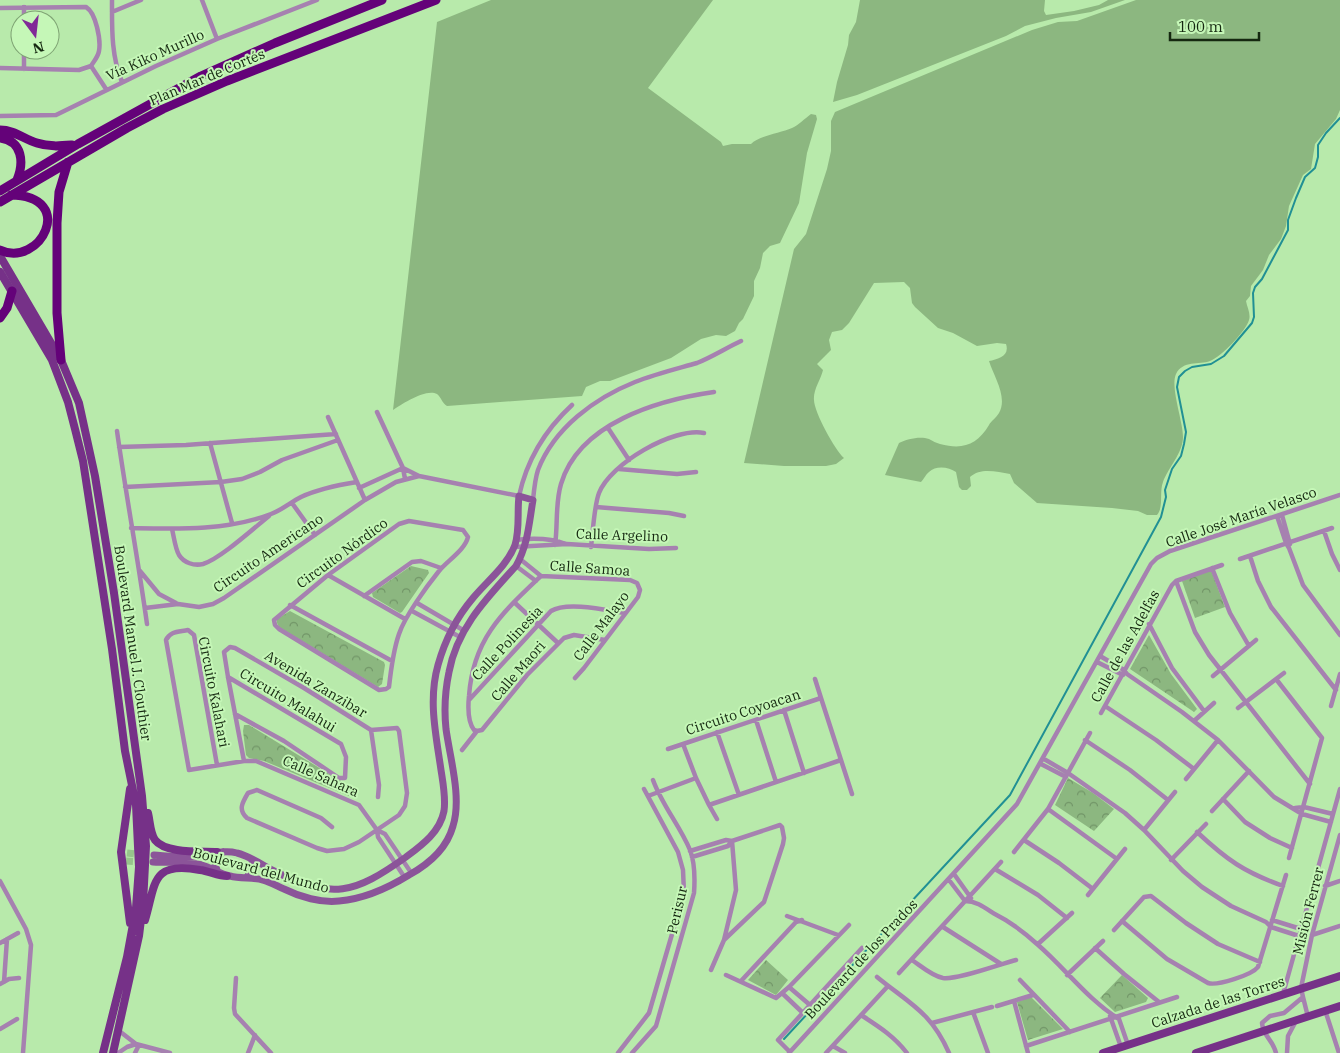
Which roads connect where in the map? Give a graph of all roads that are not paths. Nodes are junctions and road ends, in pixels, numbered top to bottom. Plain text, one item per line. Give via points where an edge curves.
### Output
1 (112, 0) edge
2 (141, 0) edge
3 (202, 0) edge
4 (315, 0) edge
5 (382, 0) edge
6 (436, 0) edge
7 (24, 7) joint
8 (0, 8) edge
9 (112, 12) junction
10 (217, 40) junction
11 (24, 60) edge
12 (91, 66) junction
13 (0, 68) edge
14 (24, 69) junction
15 (122, 82) junction
16 (106, 89) junction
17 (0, 116) edge
18 (0, 130) edge
19 (0, 138) edge
20 (78, 144) junction
21 (68, 162) junction
22 (17, 180) junction
23 (0, 191) edge
24 (11, 195) junction
25 (0, 202) edge
26 (0, 250) edge
27 (0, 256) edge
28 (0, 272) edge
29 (12, 291) junction
30 (0, 318) edge
31 (741, 341) dead end
32 (61, 360) junction
33 (714, 392) dead end
34 (572, 405) dead end
35 (377, 412) dead end
36 (328, 417) dead end
37 (608, 428) junction
38 (117, 431) dead end
39 (704, 433) dead end
40 (337, 437) junction
41 (210, 443) junction
42 (119, 447) junction
43 (629, 460) junction
44 (403, 468) junction
45 (618, 469) junction
46 (696, 472) dead end
47 (419, 476) junction
48 (405, 479) junction
49 (221, 482) junction
50 (356, 482) junction
51 (125, 487) junction
52 (359, 488) junction
53 (1340, 495) edge
54 (519, 496) junction
55 (365, 500) junction
56 (533, 500) junction
57 (292, 503) junction
58 (596, 507) junction
59 (273, 514) junction
60 (684, 516) dead end
61 (1279, 516) junction
62 (232, 523) junction
63 (131, 528) junction
64 (1332, 528) dead end
65 (172, 529) junction
66 (1324, 531) junction
67 (315, 535) junction
68 (526, 542) junction
69 (555, 543) junction
70 (1288, 543) junction
71 (515, 544) junction
72 (591, 546) junction
73 (676, 548) dead end
74 (1250, 556) junction
75 (1240, 559) dead end
76 (518, 562) junction
77 (1151, 564) joint
78 (1222, 565) dead end
79 (441, 568) junction
80 (1212, 568) junction
81 (1340, 570) edge
82 (140, 571) junction
83 (328, 575) junction
84 (541, 576) junction
85 (536, 581) junction
86 (1176, 581) junction
87 (639, 586) joint
88 (364, 596) junction
89 (514, 602) junction
90 (178, 604) junction
91 (417, 604) junction
92 (290, 605) junction
93 (145, 608) junction
94 (412, 611) junction
95 (625, 613) junction
96 (405, 619) junction
97 (147, 624) dead end
98 (538, 624) junction
99 (1149, 624) junction
100 (452, 628) junction
101 (462, 634) junction
102 (1340, 635) edge
103 (605, 640) junction
104 (1256, 640) dead end
105 (558, 643) junction
106 (1249, 646) junction
107 (1100, 656) junction
108 (392, 660) junction
109 (1097, 662) junction
110 (1220, 670) junction
111 (1125, 672) junction
112 (1284, 673) dead end
113 (1340, 674) edge
114 (1121, 675) junction
115 (1213, 676) dead end
116 (228, 677) junction
117 (575, 678) dead end
118 (815, 679) dead end
119 (1276, 679) junction
120 (1336, 690) junction
121 (821, 698) junction
122 (468, 701) junction
123 (1245, 702) junction
124 (1214, 703) dead end
125 (1105, 706) junction
126 (1331, 706) dead end
127 (1238, 708) dead end
128 (784, 710) junction
129 (1204, 711) junction
130 (1100, 713) dead end
131 (235, 714) junction
132 (756, 720) junction
133 (1194, 721) junction
134 (371, 730) junction
135 (477, 731) junction
136 (717, 732) junction
137 (1090, 732) dead end
138 (1085, 740) junction
139 (1218, 740) junction
140 (683, 744) junction
141 (668, 749) dead end
142 (462, 750) dead end
143 (1044, 759) junction
144 (841, 760) junction
145 (244, 761) junction
146 (1041, 764) junction
147 (217, 765) junction
148 (1194, 770) junction
149 (1249, 771) junction
150 (804, 773) junction
151 (1068, 775) junction
152 (696, 778) junction
153 (1186, 779) dead end
154 (653, 780) dead end
155 (131, 782) junction
156 (776, 782) junction
157 (1310, 784) junction
158 (644, 789) dead end
159 (1340, 789) edge
160 (657, 791) junction
161 (1175, 792) dead end
162 (852, 794) dead end
163 (739, 795) junction
164 (142, 796) junction
165 (648, 796) junction
166 (378, 797) dead end
167 (1223, 799) junction
168 (1168, 800) junction
169 (1338, 800) edge
170 (709, 805) junction
171 (1304, 807) junction
172 (1295, 808) junction
173 (1048, 809) junction
174 (1212, 811) dead end
175 (1302, 814) junction
176 (1333, 814) junction
177 (717, 819) dead end
178 (441, 822) junction
179 (1331, 822) junction
180 (1206, 824) dead end
181 (454, 825) junction
182 (332, 827) dead end
183 (377, 830) junction
184 (1144, 830) junction
185 (1197, 832) junction
186 (1340, 838) edge
187 (1024, 840) junction
188 (732, 842) junction
189 (391, 843) junction
190 (384, 847) junction
191 (1292, 848) junction
192 (1126, 850) dead end
193 (690, 851) junction
194 (220, 852) junction
195 (1014, 852) dead end
196 (692, 857) junction
197 (1290, 858) dead end
198 (403, 859) junction
199 (1118, 859) junction
200 (252, 860) junction
201 (1172, 860) junction
202 (1001, 862) dead end
203 (395, 864) junction
204 (996, 868) junction
205 (217, 870) junction
206 (412, 874) junction
207 (954, 874) junction
208 (1286, 875) dead end
209 (227, 876) junction
210 (246, 877) junction
211 (405, 878) junction
212 (948, 880) junction
213 (0, 882) edge
214 (1340, 882) edge
215 (1283, 886) junction
216 (1325, 886) junction
217 (1093, 889) junction
218 (7, 893) junction
219 (1088, 895) dead end
220 (0, 896) edge
221 (971, 898) junction
222 (965, 901) junction
223 (1072, 913) dead end
224 (787, 916) dead end
225 (1067, 918) junction
226 (802, 920) junction
227 (1274, 920) junction
228 (1122, 921) junction
229 (1266, 922) junction
230 (849, 925) dead end
231 (1272, 926) junction
232 (1340, 926) edge
233 (943, 927) junction
234 (1301, 929) junction
235 (1114, 930) dead end
236 (18, 933) dead end
237 (135, 934) junction
238 (838, 935) junction
239 (1312, 935) junction
240 (1300, 936) junction
241 (7, 939) junction
242 (724, 940) junction
243 (1103, 941) dead end
244 (0, 943) edge
245 (1038, 944) junction
246 (862, 948) dead end
247 (1095, 948) junction
248 (912, 960) junction
249 (1016, 960) dead end
250 (1260, 962) junction
251 (1001, 964) junction
252 (711, 970) dead end
253 (899, 973) dead end
254 (726, 975) dead end
255 (1067, 975) junction
256 (1340, 976) edge
257 (877, 977) dead end
258 (19, 978) dead end
259 (236, 978) dead end
260 (1020, 980) dead end
261 (741, 981) junction
262 (2, 983) edge
263 (888, 986) junction
264 (789, 987) junction
265 (1301, 988) junction
266 (782, 994) junction
267 (1283, 994) junction
268 (1034, 996) junction
269 (1177, 997) dead end
270 (1303, 997) junction
271 (1014, 1001) junction
272 (1159, 1002) junction
273 (810, 1005) junction
274 (1340, 1006) edge
275 (651, 1007) junction
276 (661, 1010) junction
277 (1325, 1010) junction
278 (974, 1012) junction
279 (803, 1013) junction
280 (861, 1015) junction
281 (1308, 1016) junction
282 (1113, 1017) junction
283 (17, 1019) dead end
284 (1296, 1021) junction
285 (932, 1022) junction
286 (0, 1028) edge
287 (118, 1030) junction
288 (1263, 1031) junction
289 (1070, 1032) junction
290 (255, 1035) junction
291 (138, 1044) junction
292 (833, 1046) junction
293 (1026, 1046) junction
294 (1124, 1046) junction
295 (23, 1053) edge
296 (103, 1053) edge
297 (113, 1053) edge
298 (118, 1053) edge
299 (136, 1053) edge
300 (170, 1053) edge
301 (248, 1053) edge
302 (271, 1053) edge
303 (618, 1053) edge
304 (632, 1053) edge
305 (790, 1053) edge
306 (826, 1053) edge
307 (845, 1053) edge
308 (907, 1053) edge
309 (950, 1053) edge
310 (988, 1053) edge
311 (1028, 1053) edge
312 (1103, 1053) edge
313 (1196, 1053) edge
314 (1276, 1053) edge
315 (1287, 1053) edge
316 (1339, 1053) edge

1 - 9 street
2 - 9 street
3 - 10 street
4 - 10 street, Vía Kiko Murillo
5 - 20 highway, Plan Mar de Cortés via 221,66
6 - 21 highway, Plan Mar de Cortés via 227,81 164,109
7 - 8 street
7 - 12 street via 86,7 92,12 99,51
9 - 15 street via 112,36
10 - 15 street, Vía Kiko Murillo
11 - 14 street
12 - 14 street via 79,70
12 - 16 street
13 - 14 street
15 - 16 street, Vía Kiko Murillo
16 - 17 street, Vía Kiko Murillo via 56,115
18 - 20 highway via 14,132 48,146
19 - 22 highway via 13,143 18,149 22,163
20 - 22 highway, Plan Mar de Cortés
21 - 24 highway, Plan Mar de Cortés
21 - 32 highway via 59,192 57,223 57,313
22 - 23 highway, Plan Mar de Cortés
24 - 25 highway, Plan Mar de Cortés
24 - 26 highway via 33,198 41,204 48,224 42,238 26,251 10,254
27 - 32 main road, Boulevard Manuel J. Clouthier
28 - 29 main road, Boulevard Manuel J. Clouthier
29 - 30 highway
29 - 155 main road, Boulevard Manuel J. Clouthier via 52,360 75,429 107,612
31 - 56 street, Boulevard del Mundo via 703,360 634,382 585,410 550,446 538,470
32 - 164 main road, Boulevard Manuel J. Clouthier via 79,404 95,476
33 - 37 street via 660,403
34 - 54 street via 549,429 533,454
35 - 44 street
36 - 40 street
37 - 43 street
37 - 69 street via 584,447 566,471 558,502
38 - 42 street, Circuito Americano
39 - 43 street via 686,433 670,438
40 - 41 street
40 - 49 street via 260,472
40 - 50 street
41 - 42 street
41 - 49 street
42 - 51 street, Circuito Americano
43 - 45 street
44 - 47 street
44 - 48 street
44 - 52 street
45 - 46 street via 677,474
45 - 58 street via 602,486
47 - 48 street, Circuito Americano
47 - 54 street
48 - 55 street, Circuito Americano
49 - 51 street
49 - 62 street
50 - 52 street
50 - 57 street via 324,489
51 - 63 street, Circuito Americano
52 - 55 street
53 - 61 street, Calle José María Velasco
54 - 56 street
54 - 71 street
55 - 67 street, Circuito Americano
56 - 68 street, Boulevard del Mundo
57 - 59 street
57 - 67 street
58 - 60 street
58 - 72 street
59 - 62 street
59 - 65 street via 220,554 201,564 193,565 180,556
61 - 70 street
61 - 77 street, Calle José María Velasco via 1170,551
62 - 65 street
63 - 65 street
63 - 82 street, Circuito Americano
64 - 66 street
66 - 70 street
66 - 81 street
67 - 90 street, Circuito Americano via 213,604
68 - 69 street, Calle Argelino
68 - 71 street, Calle Argelino
68 - 76 street, Boulevard del Mundo
69 - 72 street, Calle Argelino
70 - 74 street
70 - 102 street via 1303,585
71 - 100 street via 498,571 473,597
72 - 73 street, Calle Argelino
74 - 75 street
74 - 120 street via 1271,607
76 - 84 street
76 - 85 street
76 - 101 street, Boulevard del Mundo
77 - 107 street, Boulevard de los Prados
78 - 80 street, Calle de las Adelfas
79 - 83 street, Circuito Nórdico via 467,542 467,533 409,521 399,524
79 - 88 street via 421,561 412,562
79 - 91 street, Circuito Nórdico
80 - 86 street, Calle de las Adelfas
80 - 106 street via 1230,613
82 - 90 street, Circuito Americano via 159,594
82 - 93 street, Circuito Americano
83 - 88 street
83 - 92 street, Circuito Nórdico
84 - 85 street, Calle Samoa
84 - 87 street, Calle Samoa via 630,580
85 - 89 street, Calle Samoa
86 - 99 street, Calle de las Adelfas via 1168,589
86 - 110 street via 1195,632
87 - 95 street, Calle Malayo via 638,597
88 - 96 street
89 - 98 street
89 - 122 street, Calle Samoa via 495,623 480,649 473,667
90 - 93 street, Circuito Americano
91 - 94 street, Circuito Nórdico
91 - 100 street
92 - 108 street
92 - 108 street, Circuito Nórdico via 275,618 275,625 375,688 383,690 389,687
93 - 97 street, Circuito Americano
94 - 96 street, Circuito Nórdico
94 - 100 street
95 - 98 street, Calle Polinesia via 564,607 551,611
95 - 103 street, Calle Malayo
96 - 108 street, Circuito Nórdico
98 - 105 street
98 - 122 street, Calle Polinesia
99 - 111 street, Calle de las Adelfas
99 - 129 street via 1172,668
100 - 101 street
100 - 178 street via 438,666 433,705 444,793
101 - 181 street, Boulevard del Mundo via 448,674 445,709 455,792
103 - 105 street, Calle Maori via 574,635
103 - 117 street, Calle Malayo
104 - 106 street
105 - 135 street, Calle Maori via 482,730
106 - 110 street
107 - 109 street, Boulevard de los Prados
107 - 111 street
109 - 114 street
109 - 143 street, Boulevard de los Prados
110 - 115 street
110 - 123 street
111 - 114 street
111 - 133 street
112 - 119 street
113 - 120 street
114 - 125 street, Calle de las Adelfas
116 - 131 street
116 - 131 street, Circuito Malahui via 337,742 344,748 346,776 339,778 284,741
116 - 134 street, Avenida Zanzibar via 224,652 232,647
118 - 121 street
119 - 123 street
119 - 157 street via 1322,738
120 - 126 street
121 - 128 street, Circuito Coyoacan
121 - 144 street, Circuito Coyoacan
122 - 135 street, Calle Samoa via 471,725
123 - 127 street
123 - 157 street
124 - 129 street
125 - 130 street, Calle de las Adelfas
125 - 148 street
128 - 132 street, Circuito Coyoacan
128 - 150 street
129 - 133 street
131 - 145 street
132 - 136 street, Circuito Coyoacan
132 - 156 street
133 - 139 street
134 - 166 street
134 - 183 street, Avenida Zanzibar via 398,729 407,793 403,810
135 - 142 street, Calle Maori
136 - 140 street, Circuito Coyoacan
136 - 163 street
137 - 138 street
138 - 151 street
138 - 168 street
139 - 148 street
139 - 149 street
140 - 141 street
140 - 152 street, Circuito Coyoacan
143 - 146 street, Boulevard de los Prados
143 - 151 street
144 - 150 street
144 - 162 street, Circuito Coyoacan
145 - 147 street, Circuito Kalahari
145 - 183 street, Calle Sahara via 262,763 359,805
146 - 151 street
146 - 207 street, Boulevard de los Prados via 1017,804
147 - 147 street, Circuito Kalahari via 189,770 166,640 173,632 188,630 194,636
148 - 153 street
149 - 167 street
149 - 172 street via 1274,797
150 - 156 street
151 - 173 street
151 - 184 street via 1101,795
152 - 160 street
152 - 170 street, Circuito Coyoacan
154 - 160 street, Perisur
155 - 237 main road, Boulevard Manuel J. Clouthier via 139,840
155 - 237 main road via 124,857
156 - 163 street
157 - 171 street
158 - 165 street, Perisur
159 - 169 street
160 - 165 street
160 - 193 street, Perisur
161 - 168 street
163 - 170 street
164 - 194 main road via 153,835 160,845 169,849
164 - 237 main road, Boulevard Manuel J. Clouthier via 146,846 143,903
165 - 275 street, Perisur via 682,861 685,882
167 - 174 street
167 - 191 street via 1256,830
168 - 184 street
169 - 176 street
170 - 177 street, Circuito Coyoacan
171 - 172 street
171 - 175 street
171 - 176 street
172 - 175 street
173 - 187 street
173 - 199 street
175 - 179 street
175 - 191 street
176 - 179 street
178 - 181 street
178 - 198 street, Boulevard del Mundo via 430,838
179 - 234 street
180 - 185 street
181 - 206 street, Boulevard del Mundo via 438,854
182 - 183 street via 320,818 257,790 250,791 241,805 247,818 327,851 344,849
183 - 189 street
183 - 190 street
184 - 201 street
185 - 201 street
185 - 215 street via 1230,861
186 - 216 street, Misión Ferrer
187 - 195 street
187 - 217 street
188 - 193 street via 726,840
188 - 196 street
188 - 242 street via 736,890
188 - 242 street via 782,827 784,838 764,902
189 - 190 street
189 - 198 street
190 - 203 street
191 - 197 street
192 - 199 street
193 - 196 street, Perisur
194 - 200 street, Boulevard del Mundo via 236,852
194 - 205 street via 214,860
194 - 205 street, Boulevard del Mundo via 154,859
196 - 276 street, Perisur via 694,893
198 - 203 street, Boulevard del Mundo
198 - 206 street
199 - 217 street
200 - 203 street, Boulevard del Mundo via 295,882 329,890 361,884
200 - 210 street via 252,869
201 - 229 street via 1202,888
202 - 204 street
203 - 211 street
204 - 221 street
204 - 225 street
205 - 209 street, Boulevard del Mundo
206 - 211 street, Boulevard del Mundo
207 - 212 street, Boulevard de los Prados
207 - 221 street
208 - 215 street
209 - 210 street, Boulevard del Mundo
209 - 237 main road via 186,868 172,868 164,872 154,884 148,910
210 - 211 street, Boulevard del Mundo via 316,900 337,902 373,893
212 - 222 street
212 - 305 street, Boulevard de los Prados
213 - 218 street
214 - 216 street
215 - 227 street
216 - 239 street, Misión Ferrer
217 - 219 street
218 - 220 street
218 - 295 street via 31,944
221 - 222 street
221 - 245 street
222 - 233 street
223 - 225 street
224 - 226 street
225 - 245 street
226 - 238 street
226 - 261 street via 796,922
227 - 229 street
227 - 231 street
227 - 234 street
228 - 235 street
228 - 250 street via 1167,959 1212,984 1252,973
228 - 250 street via 1144,897 1151,896 1210,939
229 - 231 street
230 - 238 street
231 - 240 street
231 - 250 street
232 - 239 street
233 - 248 street
233 - 251 street
234 - 240 street
236 - 241 street
237 - 287 main road, Boulevard Manuel J. Clouthier
237 - 296 main road, Boulevard Manuel J. Clouthier
238 - 264 street
239 - 265 street, Misión Ferrer
240 - 267 street
241 - 244 street
241 - 262 street
242 - 252 street
243 - 247 street
245 - 255 street
246 - 273 street, Boulevard de los Prados
247 - 255 street
247 - 272 street
248 - 251 street via 942,978
248 - 253 street
249 - 251 street
254 - 261 street
255 - 282 street
256 - 265 main road, Calzada de las Torres
257 - 263 street
258 - 262 street
259 - 290 street via 235,1014
260 - 268 street
261 - 266 street via 774,998
263 - 280 street
263 - 285 street via 912,1002
264 - 266 street
264 - 273 street
265 - 267 main road, Calzada de las Torres
265 - 270 street, Misión Ferrer
266 - 279 street
267 - 294 main road, Calzada de las Torres
268 - 271 street
268 - 289 street
269 - 272 street
270 - 281 street, Misión Ferrer
270 - 288 street via 1284,1012 1264,1020
271 - 278 street
271 - 293 street
272 - 282 street
273 - 279 street, Boulevard de los Prados
274 - 277 main road
275 - 276 street
275 - 303 street, Perisur via 646,1019
276 - 304 street, Perisur via 652,1031
277 - 281 main road
277 - 316 street
278 - 285 street
278 - 310 street
279 - 305 street, Boulevard de los Prados via 778,1040
280 - 292 street
280 - 308 street via 881,1027
281 - 284 main road
282 - 289 street
282 - 294 street
282 - 294 street via 1120,1020
283 - 286 street
284 - 288 main road
284 - 315 street via 1288,1036
285 - 309 street
287 - 291 street
287 - 297 main road, Boulevard Manuel J. Clouthier
288 - 313 main road
288 - 314 street
289 - 293 street
290 - 301 street
290 - 302 street
291 - 298 street
291 - 299 street
291 - 300 street
292 - 306 street
292 - 307 street
293 - 311 street
294 - 312 main road, Calzada de las Torres

